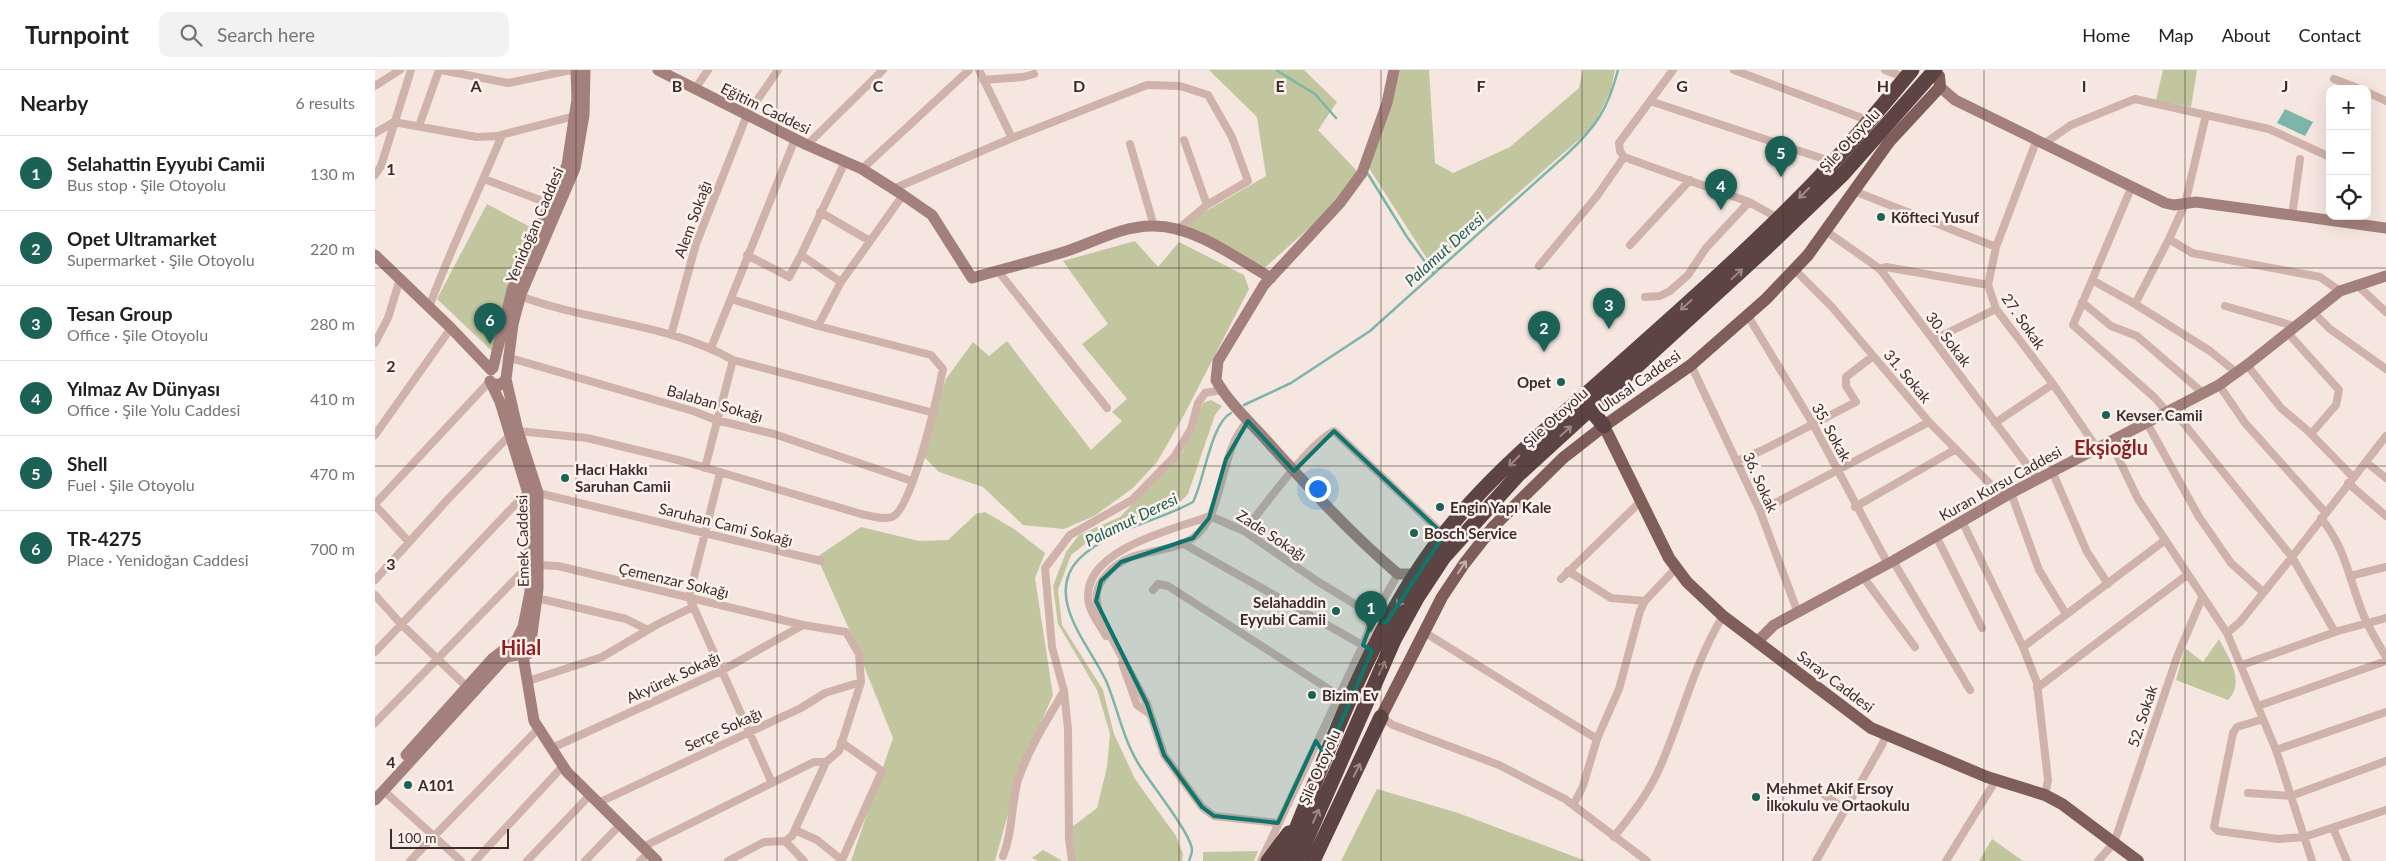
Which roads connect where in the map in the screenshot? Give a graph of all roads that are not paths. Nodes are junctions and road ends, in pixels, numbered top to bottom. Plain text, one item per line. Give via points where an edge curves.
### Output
1 (400, 70) edge
2 (411, 70) edge
3 (440, 70) edge
4 (571, 70) edge
5 (576, 70) edge
6 (585, 70) edge
7 (658, 70) edge
8 (708, 70) edge
9 (778, 70) edge
10 (883, 70) edge
11 (979, 70) edge
12 (1394, 70) edge
13 (1673, 70) edge
14 (1735, 70) edge
15 (1885, 70) edge
16 (964, 72) edge
17 (1910, 73) edge
18 (1035, 74) dead end
19 (1940, 76) edge
20 (2334, 78) dead end
21 (983, 80) junction
22 (2351, 85) edge
23 (375, 86) edge
24 (695, 89) junction
25 (2371, 94) edge
26 (1650, 101) junction
27 (2386, 102) edge
28 (579, 115) junction
29 (747, 115) junction
30 (2206, 115) junction
31 (1870, 121) junction
32 (394, 122) junction
33 (419, 126) junction
34 (375, 133) edge
35 (502, 135) junction
36 (1012, 138) junction
37 (795, 139) junction
38 (1184, 140) dead end
39 (2041, 141) junction
40 (1130, 144) dead end
41 (807, 145) junction
42 (2326, 155) edge
43 (1624, 156) junction
44 (2299, 159) dead end
45 (845, 162) junction
46 (1833, 162) junction
47 (862, 169) junction
48 (375, 176) edge
49 (484, 179) junction
50 (1690, 180) junction
51 (2132, 186) junction
52 (1854, 191) junction
53 (898, 192) junction
54 (1749, 202) junction
55 (2185, 204) junction
56 (1207, 205) junction
57 (555, 206) junction
58 (820, 212) junction
59 (2292, 216) junction
60 (1778, 218) junction
61 (2326, 218) edge
62 (2346, 220) edge
63 (1154, 226) junction
64 (2386, 228) edge
65 (1177, 230) junction
66 (1826, 231) junction
67 (2169, 239) junction
68 (871, 241) junction
69 (1631, 245) dead end
70 (1996, 247) junction
71 (747, 255) junction
72 (801, 255) junction
73 (375, 256) edge
74 (1539, 266) dead end
75 (1879, 268) junction
76 (1795, 270) junction
77 (998, 271) junction
78 (2386, 276) edge
79 (1271, 278) junction
80 (400, 280) junction
81 (2092, 280) junction
82 (841, 282) junction
83 (2356, 284) junction
84 (1988, 285) junction
85 (2340, 291) junction
86 (520, 296) junction
87 (1645, 296) dead end
88 (731, 299) junction
89 (2083, 302) junction
90 (2135, 304) junction
91 (2225, 306) dead end
92 (429, 307) junction
93 (1996, 309) junction
94 (2313, 312) junction
95 (2386, 312) edge
96 (1748, 316) junction
97 (818, 326) junction
98 (451, 328) junction
99 (2290, 329) junction
100 (671, 335) junction
101 (1933, 340) junction
102 (375, 343) edge
103 (711, 348) junction
104 (1873, 356) junction
105 (507, 357) junction
106 (733, 360) junction
107 (1691, 365) junction
108 (2247, 365) junction
109 (2386, 369) edge
110 (2236, 372) junction
111 (491, 375) junction
112 (506, 378) junction
113 (2053, 384) junction
114 (2219, 384) junction
115 (1221, 390) junction
116 (2203, 393) junction
117 (1107, 408) dead end
118 (1590, 409) junction
119 (2169, 411) junction
120 (933, 412) junction
121 (716, 420) junction
122 (1248, 421) junction
123 (1929, 422) junction
124 (2147, 422) junction
125 (1995, 423) junction
126 (1813, 424) junction
127 (1603, 426) junction
128 (514, 433) junction
129 (2311, 434) junction
130 (375, 435) edge
131 (2386, 436) edge
132 (2110, 441) junction
133 (2097, 448) junction
134 (1956, 449) junction
135 (1737, 461) junction
136 (2366, 462) junction
137 (705, 468) junction
138 (1293, 471) junction
139 (1837, 471) junction
140 (2052, 471) junction
141 (720, 473) junction
142 (2037, 478) junction
143 (2386, 478) edge
144 (2350, 480) junction
145 (912, 481) junction
146 (533, 492) junction
147 (2007, 495) junction
148 (1641, 501) junction
149 (375, 505) edge
150 (1855, 506) junction
151 (1760, 511) junction
152 (2323, 515) junction
153 (1210, 516) junction
154 (2386, 516) edge
155 (1962, 521) junction
156 (1244, 531) junction
157 (705, 532) junction
158 (1444, 535) junction
159 (1936, 536) junction
160 (2164, 541) junction
161 (409, 542) junction
162 (1182, 543) junction
163 (2292, 557) junction
164 (821, 561) dead end
165 (1890, 562) junction
166 (534, 564) junction
167 (2386, 567) edge
168 (1676, 568) junction
169 (1568, 571) junction
170 (1398, 574) junction
171 (1416, 574) junction
172 (2187, 575) junction
173 (2351, 576) junction
174 (1864, 578) junction
175 (1561, 579) dead end
176 (375, 580) edge
177 (2108, 584) junction
178 (1153, 590) dead end
179 (2263, 592) junction
180 (375, 595) edge
181 (689, 597) junction
182 (537, 598) junction
183 (2202, 598) junction
184 (1645, 601) junction
185 (693, 607) junction
186 (1798, 613) junction
187 (2066, 614) junction
188 (1723, 616) junction
189 (2386, 618) edge
190 (1380, 619) junction
191 (2367, 622) junction
192 (401, 624) junction
193 (803, 625) junction
194 (1982, 628) dead end
195 (648, 630) junction
196 (1424, 632) junction
197 (2335, 632) junction
198 (2227, 633) junction
199 (516, 640) junction
200 (1757, 642) junction
201 (1915, 647) dead end
202 (2023, 647) junction
203 (1367, 648) junction
204 (375, 652) edge
205 (524, 653) junction
206 (2386, 657) edge
207 (436, 658) junction
208 (2386, 661) edge
209 (2242, 665) junction
210 (721, 671) junction
211 (528, 681) junction
212 (861, 682) junction
213 (467, 687) junction
214 (2037, 688) junction
215 (1970, 690) dead end
216 (1064, 691) junction
217 (1338, 694) junction
218 (2258, 706) junction
219 (2386, 712) edge
220 (1150, 714) junction
221 (1381, 717) junction
222 (2263, 719) junction
223 (375, 724) edge
224 (539, 728) junction
225 (749, 733) junction
226 (1885, 735) junction
227 (1597, 739) junction
228 (1316, 741) junction
229 (841, 742) junction
230 (552, 748) junction
231 (2276, 750) junction
232 (1326, 757) junction
233 (2386, 761) edge
234 (826, 762) junction
235 (563, 766) junction
236 (1996, 780) junction
237 (772, 783) junction
238 (1816, 789) dead end
239 (379, 790) edge
240 (2248, 793) dead end
241 (2045, 795) junction
242 (2291, 796) junction
243 (594, 799) junction
244 (375, 800) edge
245 (1574, 804) junction
246 (1846, 810) junction
247 (2386, 810) edge
248 (1301, 818) junction
249 (1278, 823) junction
250 (620, 825) junction
251 (2333, 828) junction
252 (795, 830) junction
253 (436, 837) junction
254 (1614, 837) junction
255 (2304, 837) junction
256 (785, 841) junction
257 (2114, 843) junction
258 (650, 854) edge
259 (1003, 856) dead end
260 (410, 861) edge
261 (461, 861) edge
262 (475, 861) edge
263 (527, 861) edge
264 (585, 861) edge
265 (640, 861) edge
266 (728, 861) edge
267 (804, 861) edge
268 (1072, 861) edge
269 (1261, 861) edge
270 (1268, 861) edge
271 (1283, 861) edge
272 (1297, 861) edge
273 (1313, 861) edge
274 (1647, 861) edge
275 (1815, 861) edge
276 (1946, 861) edge
277 (2098, 861) edge
278 (2138, 861) edge
279 (2311, 861) edge
280 (2347, 861) edge

1 - 23 street
2 - 32 street
3 - 4 street via 508,83
3 - 33 street
5 - 28 street, Yenidoğan Caddesi
6 - 28 street, Yenidoğan Caddesi
7 - 24 street, Eğitim Caddesi
8 - 24 street
9 - 29 street, Alem Sokağı
10 - 41 street
11 - 21 street
12 - 79 street via 1387,103 1362,173 1340,203
13 - 26 street
14 - 31 street
15 - 17 street
16 - 47 street
17 - 31 highway, Şile Otoyolu
18 - 21 street
19 - 39 street via 1955,100
19 - 52 main road, Ulusal Caddesi
118 -> 19 highway, Şile Otoyolu via 1843,174
20 - 22 street
21 - 36 street
24 - 29 street, Eğitim Caddesi
25 - 27 street
26 - 43 street via 1619,143
26 - 46 street
28 - 35 street
28 - 57 street, Yenidoğan Caddesi via 575,168
29 - 37 street, Eğitim Caddesi
29 - 100 street, Alem Sokağı via 696,244
30 - 39 street via 2135,99
30 - 42 street via 2269,129
30 - 55 street
31 - 46 highway, Şile Otoyolu
32 - 33 street
32 - 34 street
32 - 48 street
33 - 35 street via 477,137
35 - 49 street
36 - 53 street
36 - 56 street via 1147,85 1181,86 1208,95 1232,137 1248,181
37 - 41 street, Eğitim Caddesi
37 - 71 street
38 - 56 street
39 - 51 street
39 - 70 street, 27. Sokak
40 - 63 street
41 - 45 street, Eğitim Caddesi
43 - 50 street
43 - 74 street via 1597,196
44 - 59 street
45 - 47 street, Eğitim Caddesi
45 - 58 street
46 -> 60 highway, Şile Otoyolu
47 - 53 street, Eğitim Caddesi
49 - 57 street
49 - 92 street via 450,250
50 - 54 street
50 - 69 street
51 - 55 street via 2165,203
51 - 81 street
52 - 66 main road, Ulusal Caddesi
52 - 70 street
53 - 68 street
53 - 77 street, Eğitim Caddesi via 932,215 972,278
54 - 60 street
54 - 87 street via 1707,248 1688,275 1660,296
55 - 59 street via 2196,202
55 - 67 street
56 - 65 street
57 - 86 street, Yenidoğan Caddesi
57 - 111 street, Yenidoğan Caddesi via 512,290
58 - 68 street
58 - 72 street
59 - 61 street
60 -> 158 highway, Şile Otoyolu via 1541,433 1473,500
62 - 64 street
63 - 65 street
63 - 77 street via 1127,230
65 - 79 street via 1200,238
66 - 75 street, 30. Sokak
66 - 76 main road, Ulusal Caddesi
67 - 85 street via 2192,254 2320,277
67 - 90 street
68 - 82 street
70 - 84 street, 27. Sokak
71 - 72 street via 789,277
71 - 88 street
72 - 82 street
73 - 80 street, Emek Caddesi
75 - 84 street
75 - 101 street, 30. Sokak
76 - 96 main road, Ulusal Caddesi
76 - 104 street, 31. Sokak via 1832,307
77 - 117 street
78 - 83 street, Kuran Kursu Caddesi
79 - 115 street via 1218,361 1216,380
80 - 92 street, Emek Caddesi
80 - 102 street via 388,318
81 - 89 street
81 - 90 street
82 - 97 street
83 - 85 street, Kuran Kursu Caddesi
83 - 95 street
84 - 93 street, 27. Sokak
85 - 94 street, Kuran Kursu Caddesi
86 - 100 street
86 - 105 street, Yenidoğan Caddesi
88 - 97 street
88 - 103 street
89 - 116 street via 2111,326 2137,336
89 - 119 street via 2073,325
90 - 110 street via 2210,351
91 - 99 street
92 - 98 street, Emek Caddesi
93 - 101 street
93 - 113 street, 27. Sokak
94 - 99 street, Kuran Kursu Caddesi
94 - 109 street via 2330,329
96 - 107 main road, Ulusal Caddesi
96 - 126 street, 35. Sokak
97 - 120 street via 931,355 943,369
98 - 111 street, Emek Caddesi
98 - 130 street
99 - 108 street, Kuran Kursu Caddesi
99 - 129 street via 2339,390 2337,405
100 - 103 street
101 - 125 street, 30. Sokak
103 - 106 street
104 - 123 street, 31. Sokak
104 - 126 street via 1847,377 1847,386 1856,402
105 - 112 street, Yenidoğan Caddesi
105 - 121 street, Balaban Sokağı
106 - 120 street
106 - 121 street
107 - 127 main road, Ulusal Caddesi
107 - 135 street, 36. Sokak
108 - 110 street, Kuran Kursu Caddesi
108 - 129 street via 2281,408
110 - 114 street, Kuran Kursu Caddesi
111 - 112 street via 500,385
111 - 112 street via 504,369
111 - 128 street, Emek Caddesi
111 - 149 street
112 - 128 street, Emek Caddesi
113 - 125 street
113 - 133 street, 27. Sokak
114 - 116 street, Kuran Kursu Caddesi
114 - 152 street via 2245,423
115 - 122 street
115 - 216 street via 1205,393 1201,398 1191,429 1174,457 1152,482 1132,500 1070,535 1045,568 1052,647
116 - 119 street, Kuran Kursu Caddesi
118 - 127 highway
272 -> 118 highway, Şile Otoyolu via 1394,640 1422,590 1444,557 1500,494
119 - 124 street, Kuran Kursu Caddesi
119 - 163 street
120 - 145 street
121 - 137 street
121 - 145 street, Balaban Sokağı via 774,434
122 - 138 street
122 - 153 street via 1226,460
123 - 134 street, 31. Sokak
123 - 139 street
124 - 132 street, Kuran Kursu Caddesi
124 - 179 street via 2199,517 2231,563
125 - 142 street, 30. Sokak
126 - 135 street
126 - 139 street, 35. Sokak
127 - 148 main road, Saray Caddesi
196 -> 127 main road, Ulusal Caddesi via 1464,564 1493,527 1563,458
128 - 137 street via 587,438
128 - 146 street, Emek Caddesi
128 - 161 street
129 - 144 street
131 - 136 street
132 - 133 street, Kuran Kursu Caddesi
132 - 160 street via 2138,499
133 - 140 street, Kuran Kursu Caddesi
134 - 147 street, 31. Sokak
134 - 150 street
135 - 151 street, 36. Sokak
136 - 143 street
136 - 144 street
137 - 141 street
138 - 156 street
138 - 158 street via 1325,436 1334,431
138 - 170 street
139 - 150 street, 35. Sokak
139 - 151 street
140 - 142 street, Kuran Kursu Caddesi
140 - 177 street via 2087,552
141 - 145 street via 881,518 900,512
141 - 157 street
142 - 147 street, Kuran Kursu Caddesi
144 - 152 street
144 - 154 street
146 - 157 street, Saruhan Cami Sokağı
146 - 166 street, Emek Caddesi
146 - 192 street
147 - 155 street, Kuran Kursu Caddesi
147 - 187 street via 2039,570
148 - 168 main road, Saray Caddesi
148 - 169 street
149 - 161 street
150 - 165 street, 35. Sokak
151 - 186 street, 36. Sokak
152 - 163 street
152 - 173 street via 2335,535
153 - 156 street, Zade Sokağı
153 - 162 street via 1204,528
153 - 220 street via 1118,551 1097,570 1089,588 1088,600 1125,669 1137,705
155 - 159 street, Kuran Kursu Caddesi
155 - 202 street
156 - 190 street, Zade Sokağı
157 - 164 street, Saruhan Cami Sokağı
157 - 181 street
158 - 171 highway, Şile Otoyolu
159 - 165 street, Kuran Kursu Caddesi
159 - 194 street
160 - 172 street
160 - 177 street
161 - 176 street
162 - 203 street
162 - 220 street via 1132,555 1110,570 1096,591 1100,616
163 - 179 street
163 - 197 street
165 - 174 street, Kuran Kursu Caddesi
165 - 215 street, 35. Sokak
166 - 181 street, Çemenzar Sokağı via 558,566
166 - 182 street, Emek Caddesi
166 - 199 street, Emek Caddesi via 523,627
166 - 207 street
167 - 173 street
168 - 184 street
168 - 188 main road, Saray Caddesi
169 - 175 street
169 - 184 street via 1611,598
170 - 171 street
170 - 190 street
171 -> 190 highway, Şile Otoyolu
172 - 183 street
172 - 214 street
173 - 191 street
174 - 186 street, Kuran Kursu Caddesi
174 - 201 street
177 - 187 street
178 - 217 street via 1158,584 1169,586
179 - 198 street via 2240,622
180 - 192 street
181 - 185 street
181 - 193 street, Çemenzar Sokağı
182 - 195 street via 625,619
182 - 205 street, Emek Caddesi
183 - 198 street
183 - 257 street, 52. Sokak via 2177,656
184 - 227 street via 1619,689
185 - 195 street
185 - 210 street
186 - 200 street, Kuran Kursu Caddesi via 1774,626
187 - 202 street
188 - 200 main road, Saray Caddesi
188 - 254 street via 1692,680 1661,767 1638,806
189 - 191 street
190 - 203 highway, Şile Otoyolu
191 - 197 street
191 - 206 street
192 - 204 street
192 - 207 street
193 - 210 street, Akyürek Sokağı
193 - 212 street, Çemenzar Sokağı via 846,632 859,654
195 - 211 street via 602,656
196 - 221 main road, Ulusal Caddesi
196 - 227 street
197 - 209 street
198 - 209 street
199 - 205 street via 526,639
199 - 213 street via 501,650
200 - 226 main road, Saray Caddesi via 1871,728
202 - 214 street
203 - 217 street
203 - 232 highway, Şile Otoyolu
205 - 211 street, Emek Caddesi
205 - 239 street via 506,657
207 - 213 street
207 - 223 street
208 - 218 street
209 - 218 street
210 - 225 street
210 - 230 street, Akyürek Sokağı
211 - 224 street, Emek Caddesi
212 - 225 street, Serçe Sokağı via 825,693
212 - 229 street
213 - 239 street
214 - 241 street via 2048,780
216 - 259 street via 1033,744 1019,780
216 - 268 street
217 - 228 street
218 - 222 street
219 - 231 street
220 - 249 street via 1164,755 1202,807 1214,816
221 - 245 street via 1393,725 1499,765
273 -> 221 highway
222 - 231 street
222 - 255 street via 2237,727 2233,733 2213,827 2242,836
224 - 230 street, Emek Caddesi
224 - 253 street
225 - 237 street
225 - 243 street, Serçe Sokağı
226 - 236 main road, Saray Caddesi
226 - 246 street
227 - 245 street
228 - 232 street
228 - 249 street
229 - 234 street via 839,751
229 - 252 street via 883,771 841,860 817,840
230 - 235 street, Emek Caddesi
231 - 242 street
232 - 248 highway, Şile Otoyolu
233 - 242 street
234 - 237 street via 814,762
234 - 252 street
235 - 243 street, Emek Caddesi
235 - 262 street
236 - 241 main road, Saray Caddesi
236 - 276 street
237 - 258 street
238 - 246 street
239 - 244 street
239 - 253 street
240 - 242 street
241 - 257 main road, Saray Caddesi via 2074,811
242 - 255 street
243 - 250 street, Emek Caddesi
243 - 263 street
245 - 254 street
246 - 275 street
247 - 251 street
248 - 270 highway
248 - 271 highway, Şile Otoyolu
249 - 269 street
250 - 258 street, Emek Caddesi
250 - 264 street
251 - 255 street
251 - 280 street
252 - 256 street
253 - 260 street
253 - 261 street
254 - 274 street
255 - 279 street
256 - 266 street via 764,842
256 - 267 street
257 - 277 street
257 - 278 main road, Saray Caddesi
258 - 265 street

